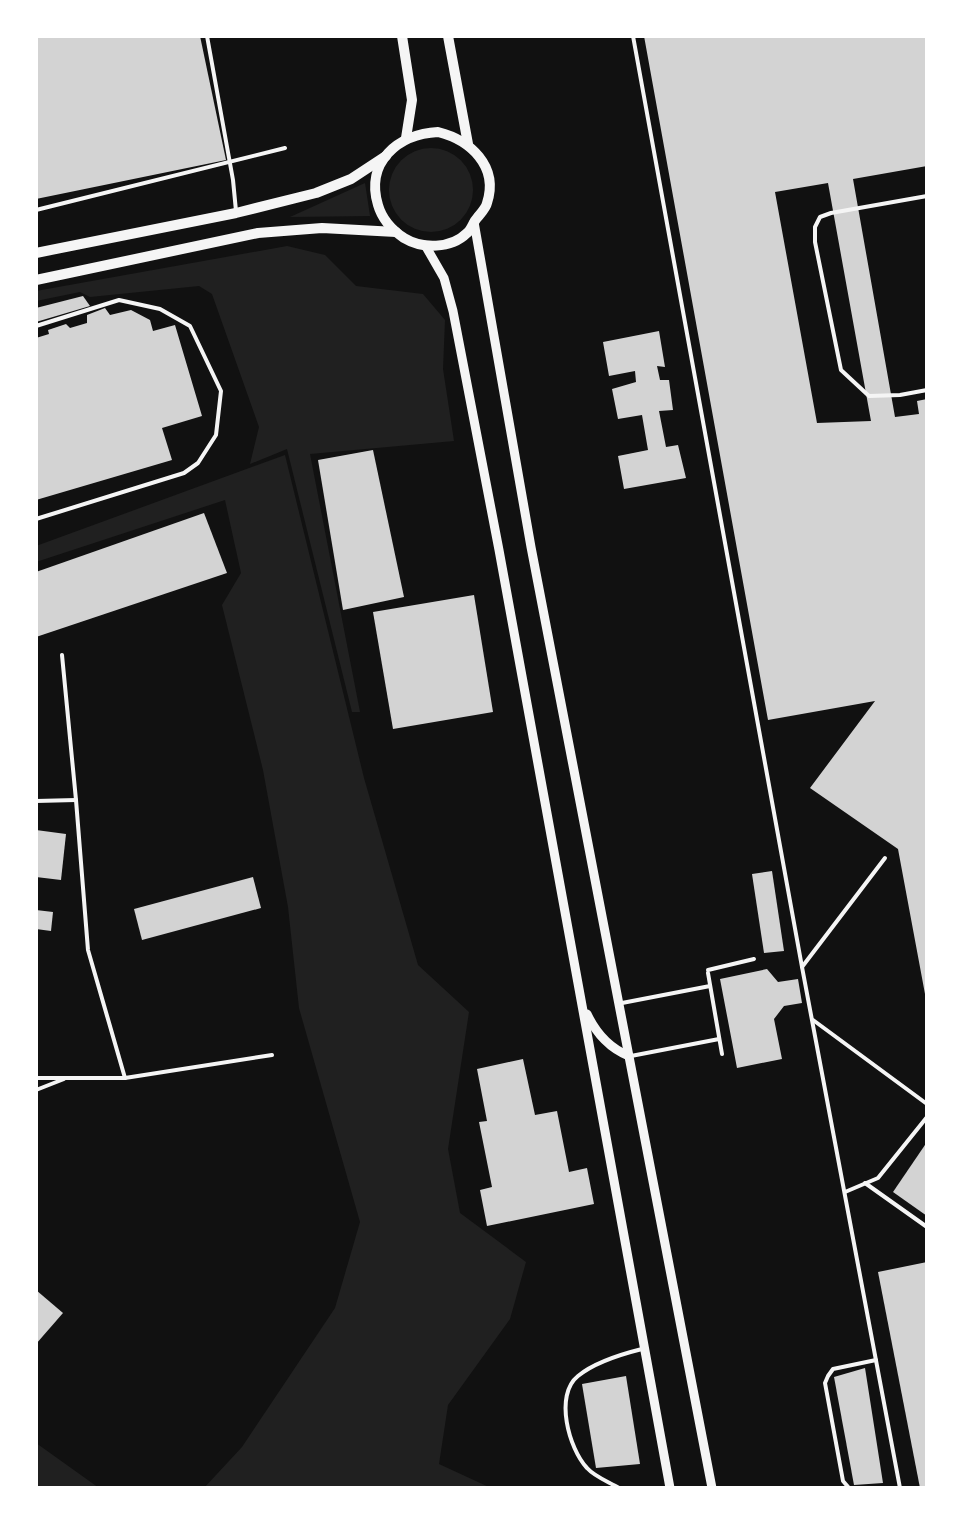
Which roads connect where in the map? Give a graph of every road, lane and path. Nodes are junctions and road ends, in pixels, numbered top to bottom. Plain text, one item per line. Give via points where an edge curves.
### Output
1 (207, 36) edge
2 (402, 36) edge
3 (448, 36) edge
4 (633, 36) edge
5 (406, 138) junction
6 (468, 144) junction
7 (285, 148) dead end
8 (386, 156) junction
9 (230, 163) junction
10 (927, 196) edge
11 (36, 210) edge
12 (236, 213) junction
13 (474, 221) junction
14 (396, 232) junction
15 (425, 245) junction
16 (36, 253) edge
17 (36, 280) edge
18 (36, 326) edge
19 (927, 390) edge
20 (36, 519) edge
21 (62, 655) dead end
22 (76, 800) junction
23 (36, 801) edge
24 (885, 858) dead end
25 (754, 959) dead end
26 (802, 967) junction
27 (710, 986) junction
28 (619, 1003) junction
29 (581, 1004) junction
30 (812, 1019) junction
31 (719, 1039) junction
32 (722, 1054) dead end
33 (272, 1055) dead end
34 (629, 1056) junction
35 (36, 1078) edge
36 (66, 1078) junction
37 (125, 1078) junction
38 (36, 1090) edge
39 (927, 1104) edge
40 (927, 1117) edge
41 (865, 1183) junction
42 (845, 1192) junction
43 (927, 1227) edge
44 (644, 1348) junction
45 (876, 1360) junction
46 (619, 1488) edge
47 (670, 1488) edge
48 (712, 1488) edge
49 (849, 1488) edge
50 (900, 1488) edge

1 - 9 lane
2 - 5 main road via 412,100
3 - 6 main road
4 - 26 lane
5 - 6 main road via 438,132
5 - 8 main road
6 - 13 main road via 487,172 490,188 487,205
7 - 9 lane
8 - 12 main road via 316,193
8 - 14 main road via 378,171 377,204
9 - 11 lane
9 - 12 lane
10 - 19 lane via 820,217 815,227 841,370 869,396
12 - 16 main road
13 - 15 main road via 456,240
13 - 28 street
14 - 15 main road
14 - 17 main road via 322,228 258,233
15 - 29 street via 444,278 453,311
18 - 20 lane via 119,300 160,309 190,326 221,391 216,435 198,463 184,473
21 - 22 lane
22 - 23 lane
22 - 37 lane via 88,950
24 - 26 lane
25 - 27 lane via 708,971
26 - 30 lane
27 - 28 lane
27 - 31 lane
28 - 34 street
29 - 34 street via 606,1042
29 - 44 street
30 - 39 lane
30 - 42 lane
31 - 32 lane
31 - 34 lane
33 - 37 lane
34 - 48 street
35 - 36 lane
36 - 37 lane
36 - 38 lane
40 - 41 lane via 878,1178
41 - 42 lane
41 - 43 lane
42 - 45 lane
44 - 46 lane via 577,1376 564,1405 574,1450 588,1470
44 - 47 street
45 - 49 lane via 833,1369 825,1383 843,1481
45 - 50 lane

